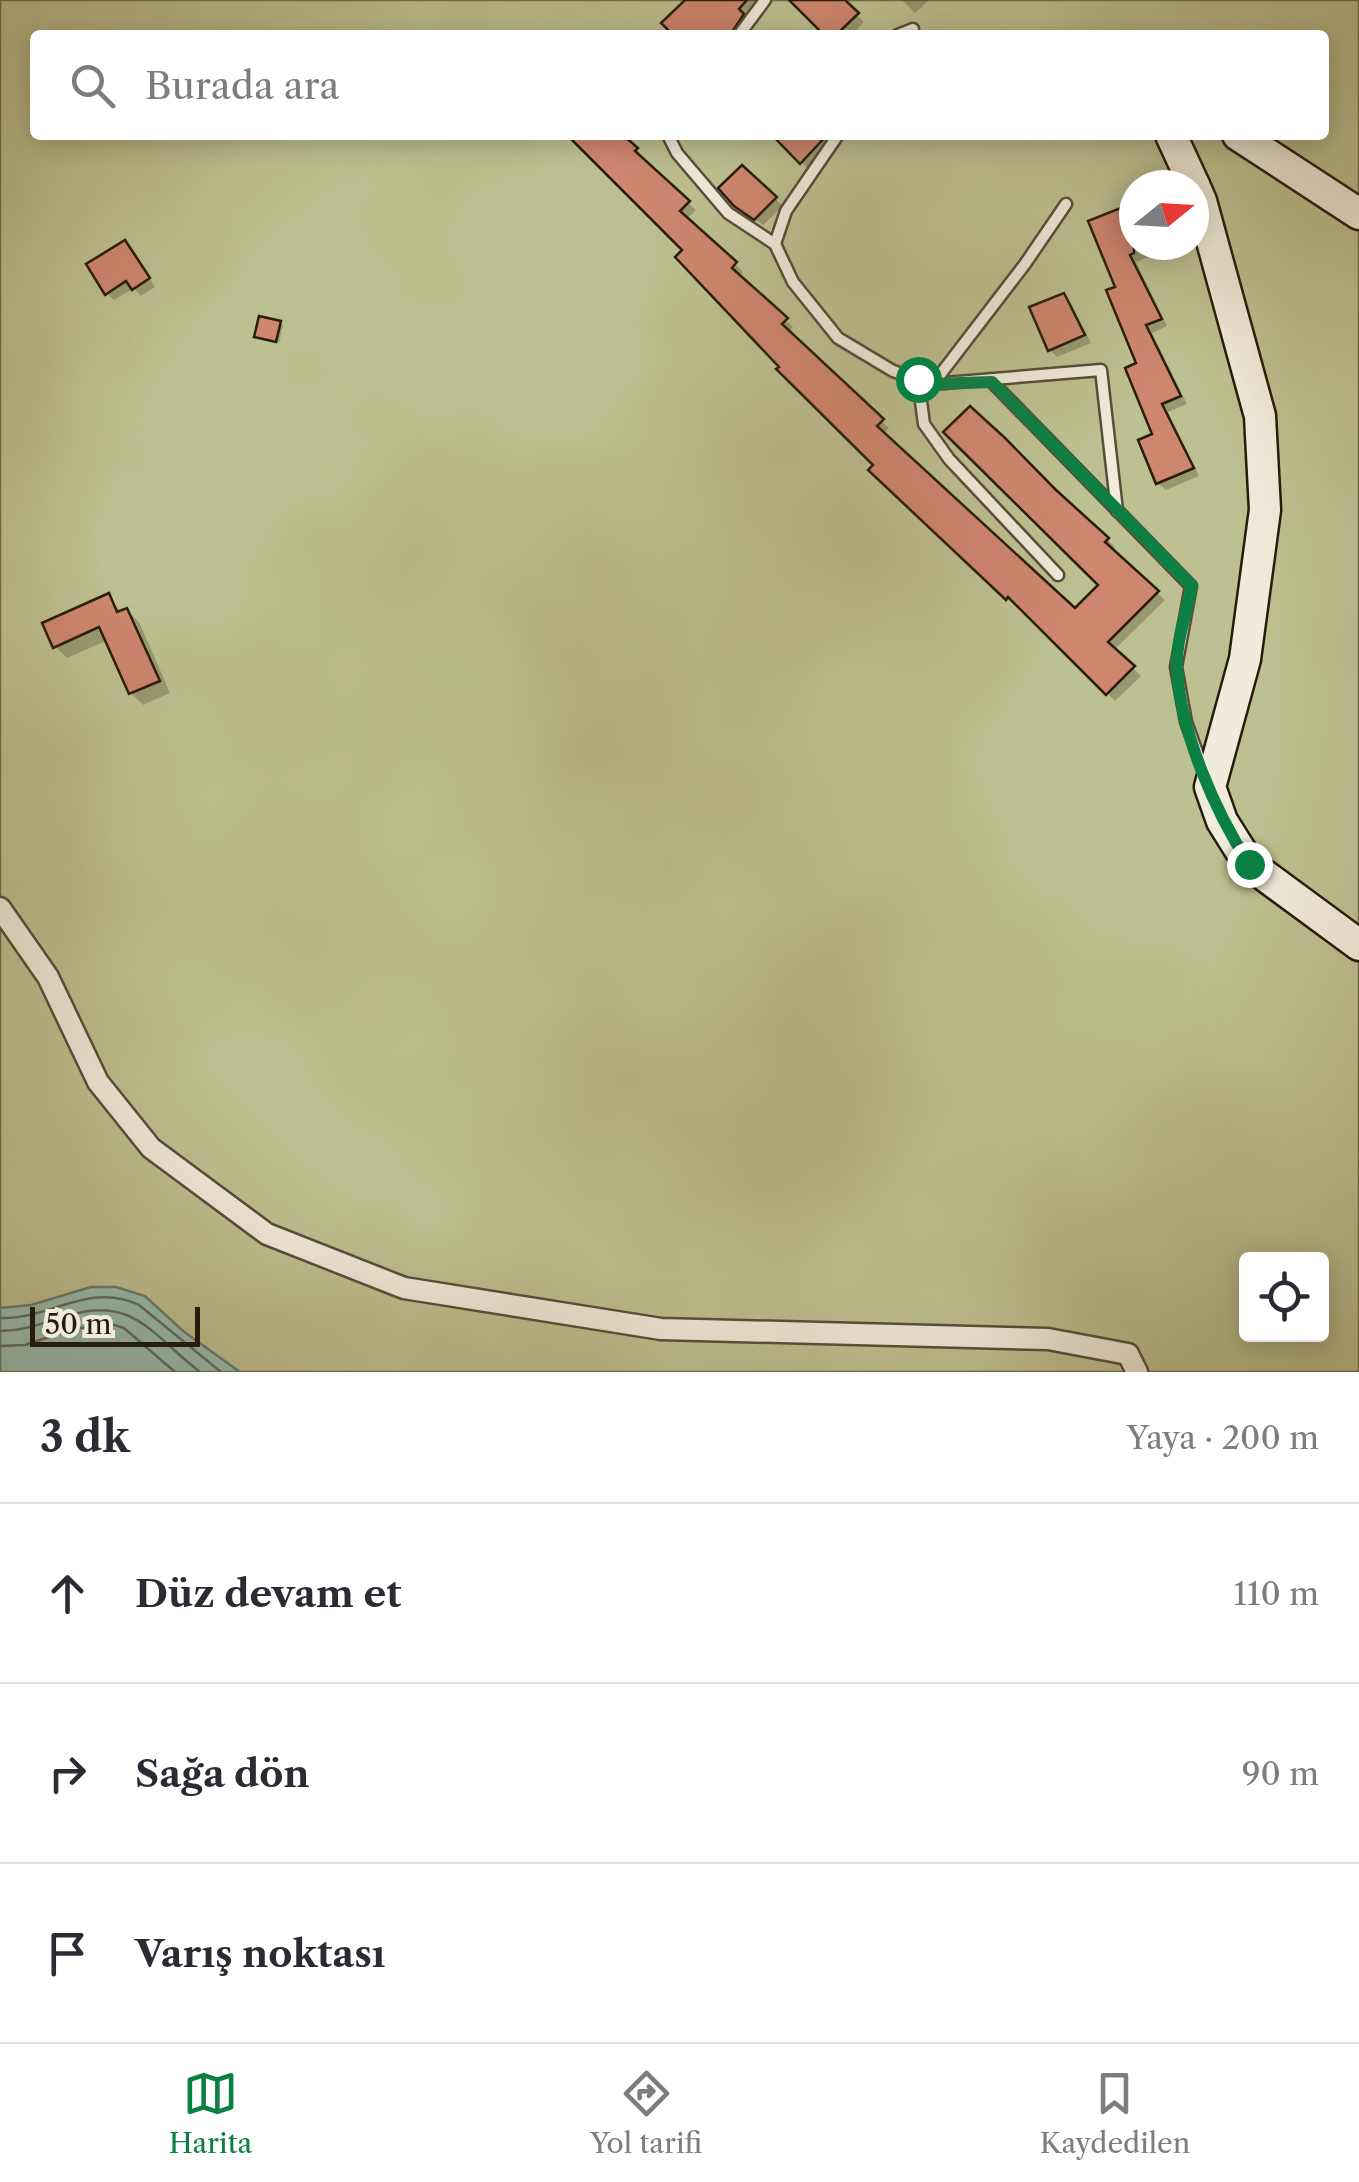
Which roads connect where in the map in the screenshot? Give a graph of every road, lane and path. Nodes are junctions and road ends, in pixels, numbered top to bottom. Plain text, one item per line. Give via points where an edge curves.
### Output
1 (765, 0) edge
2 (913, 28) dead end
3 (743, 30) edge
4 (909, 30) edge
5 (670, 140) edge
6 (835, 140) edge
7 (1173, 140) edge
8 (1246, 140) edge
9 (1187, 170) edge
10 (1066, 204) dead end
11 (1359, 214) edge
12 (1209, 230) edge
13 (775, 244) junction
14 (918, 379) junction
15 (992, 382) junction
16 (932, 384) junction
17 (1117, 511) junction
18 (1058, 575) dead end
19 (1210, 787) junction
20 (0, 908) edge
21 (1359, 945) edge
22 (1137, 1372) edge

1 - 3 lane
2 - 4 lane
5 - 13 lane via 728,213
6 - 13 lane via 786,211
7 - 9 street
8 - 11 street
10 - 16 lane
12 - 19 street via 1260,416 1265,510 1245,658
13 - 14 lane via 793,282 838,338
14 - 16 lane
14 - 18 lane via 932,436
15 - 16 lane
15 - 17 lane
15 - 17 lane via 1101,370
17 - 19 lane via 1192,586 1176,667 1186,722
19 - 21 street via 1249,864
20 - 22 street via 48,977 98,1082 152,1148 268,1234 404,1288 661,1329 1048,1339 1128,1354

